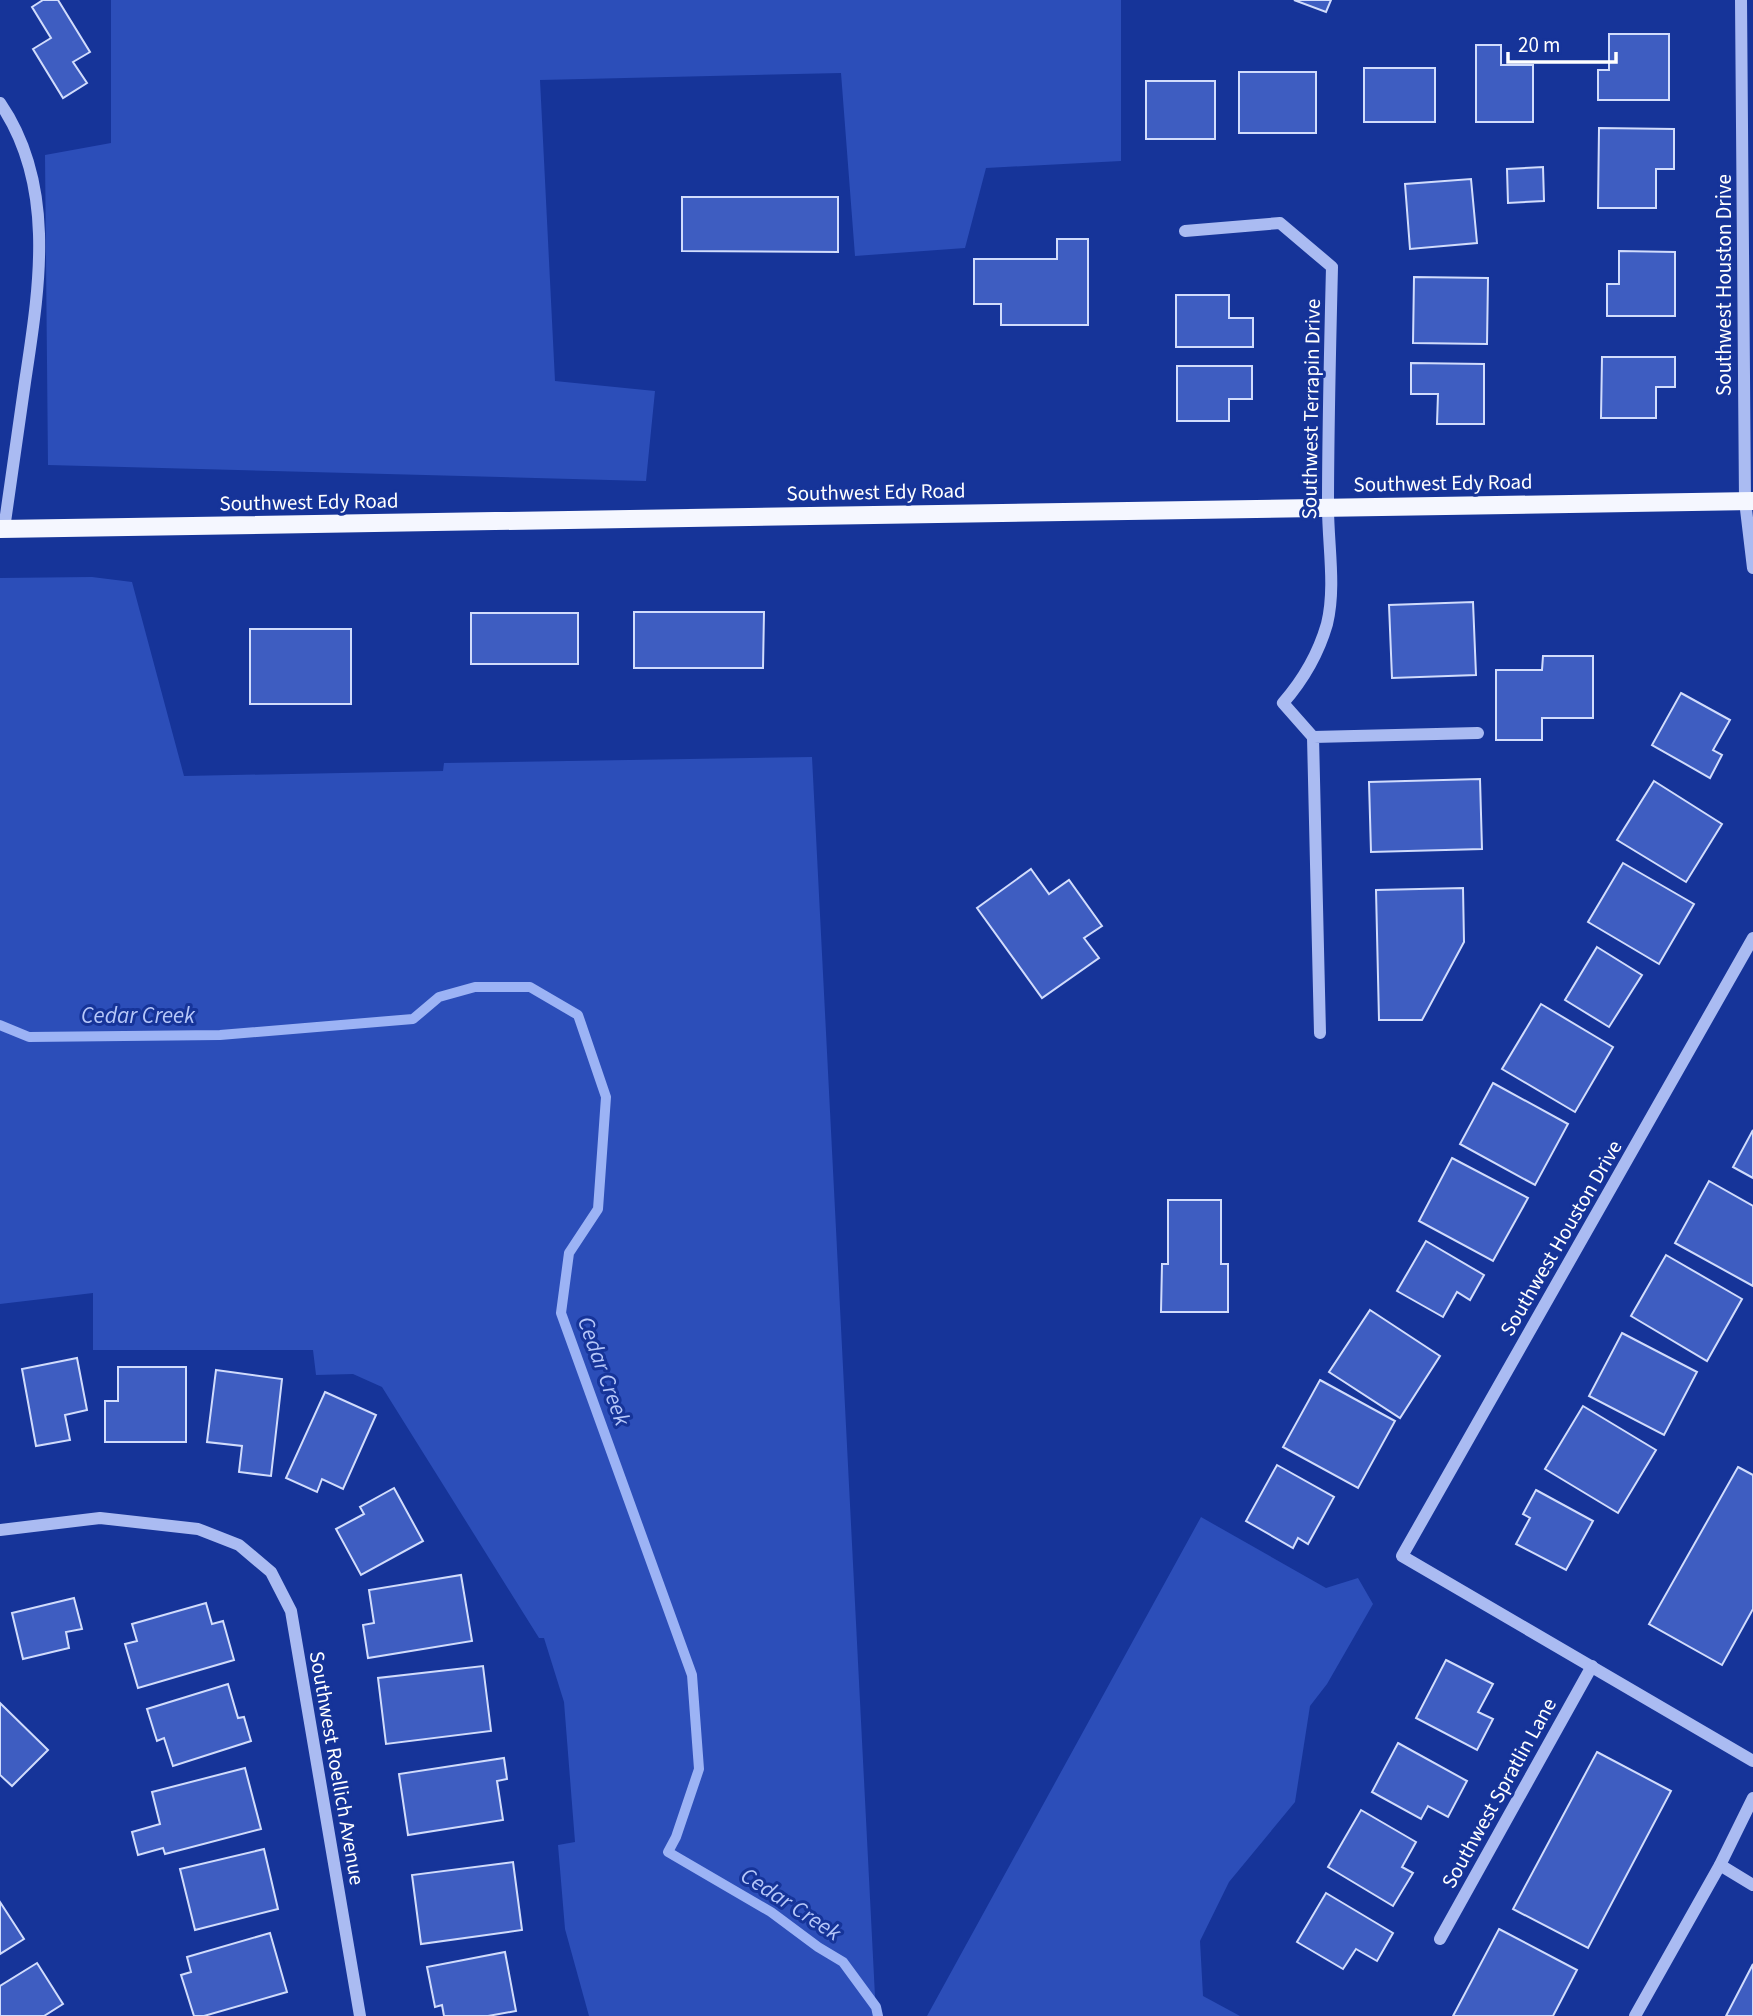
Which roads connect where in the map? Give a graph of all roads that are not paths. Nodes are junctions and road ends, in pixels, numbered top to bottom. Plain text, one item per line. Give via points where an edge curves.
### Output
1 (1741, 0) edge
2 (0, 103) edge
3 (1185, 231) dead end
4 (1749, 501) edge
5 (1328, 508) junction
6 (2, 529) edge
7 (1753, 568) edge
8 (1478, 733) dead end
9 (1313, 737) junction
10 (1753, 938) edge
11 (1320, 1033) dead end
12 (0, 1530) edge
13 (1592, 1666) junction
14 (1753, 1761) edge
15 (1753, 1798) edge
16 (1720, 1866) junction
17 (1753, 1885) edge
18 (1440, 1939) dead end
19 (360, 2016) edge
20 (1635, 2016) edge

1 - 4 street, Southwest Houston Drive
2 - 6 street via 30,165 40,237 36,309
3 - 5 street, Southwest Terrapin Drive via 1280,223 1332,267
4 - 5 main road, Southwest Edy Road
4 - 7 street, Southwest Houston Drive
5 - 6 main road, Southwest Edy Road
5 - 9 street, Southwest Terrapin Drive via 1327,622 1313,662 1283,703
8 - 9 street
9 - 11 street
10 - 13 street, Southwest Houston Drive via 1402,1556
12 - 19 street, Southwest Roellich Avenue via 100,1518 198,1529 239,1545 271,1572 291,1611
13 - 14 street
13 - 18 street, Southwest Spratlin Lane
15 - 16 street
16 - 17 street
16 - 20 street

